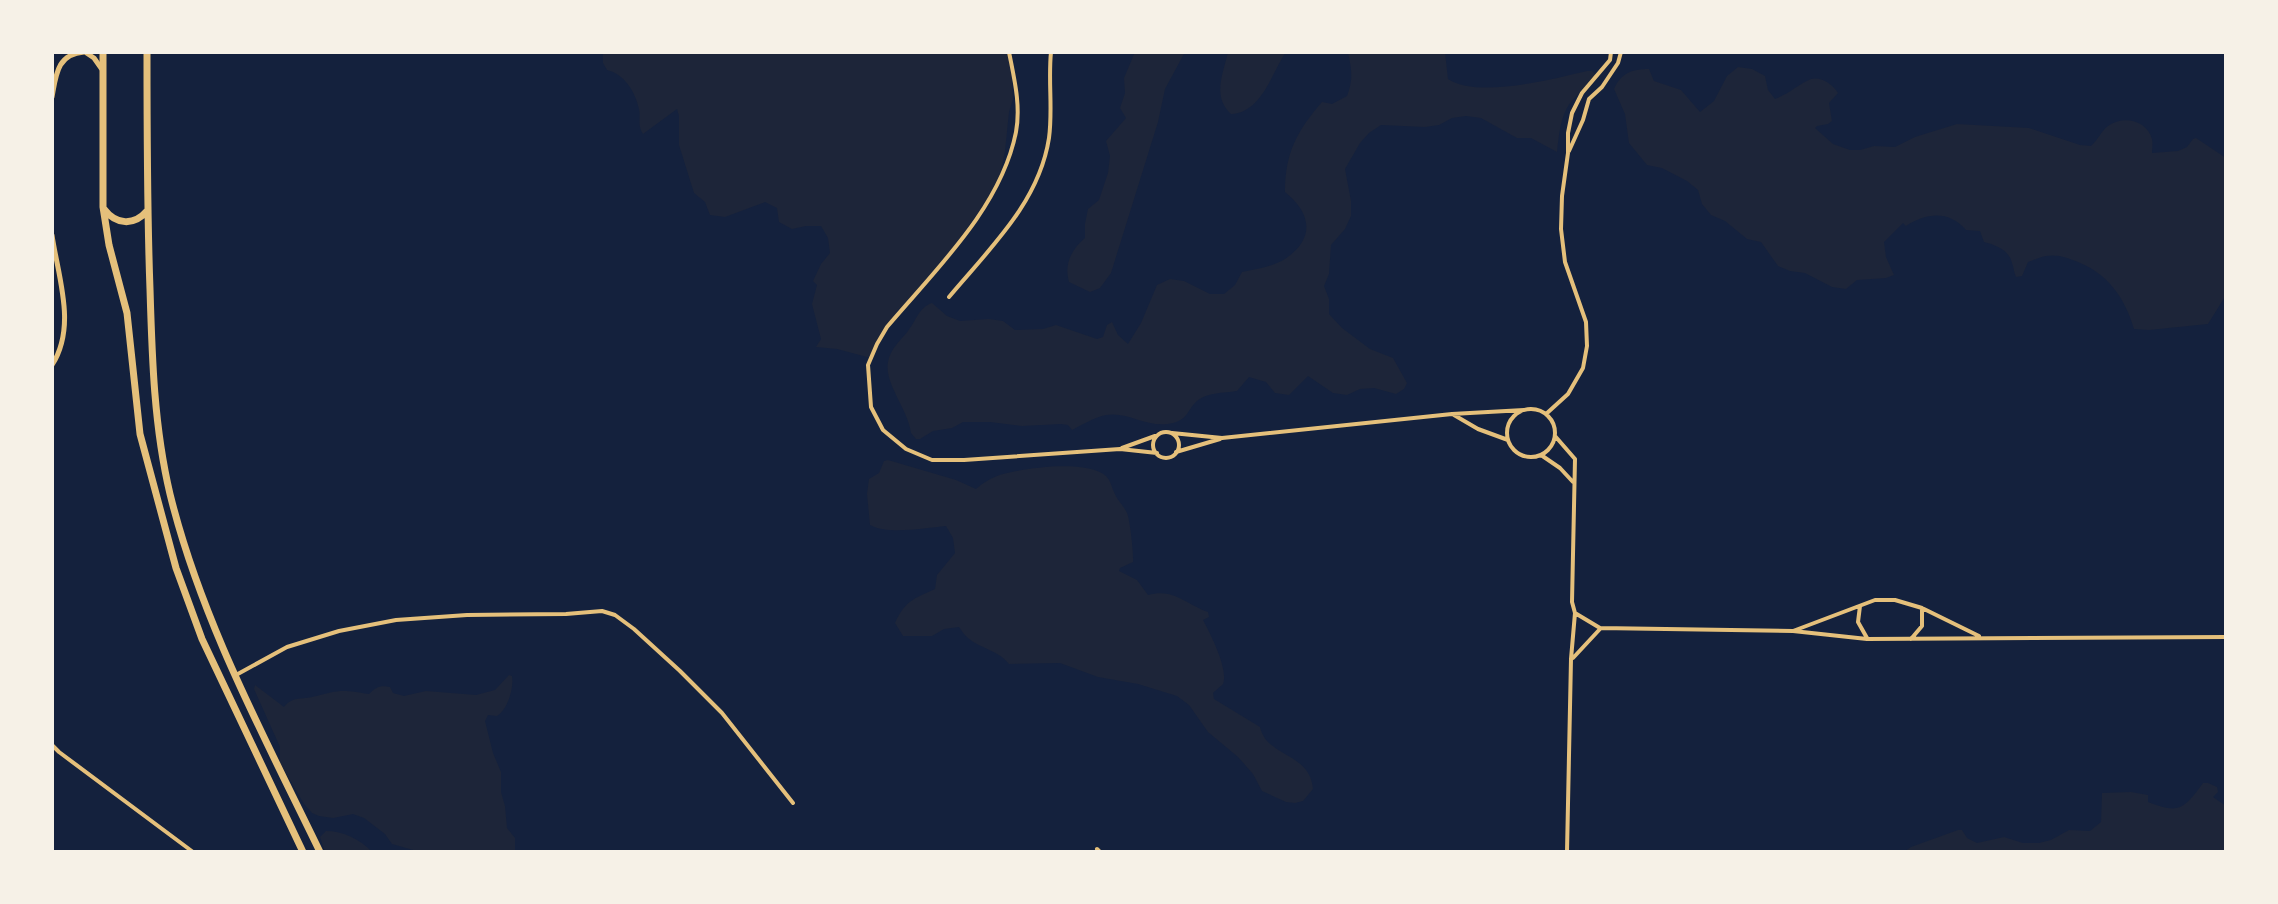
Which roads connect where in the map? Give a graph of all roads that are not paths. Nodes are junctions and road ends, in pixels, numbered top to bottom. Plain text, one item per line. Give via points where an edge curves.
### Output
1 (84, 52) edge
2 (103, 52) edge
3 (147, 52) edge
4 (1009, 52) edge
5 (1051, 52) edge
6 (1611, 52) edge
7 (1621, 52) edge
8 (103, 70) junction
9 (52, 97) edge
10 (1568, 153) junction
11 (103, 207) junction
12 (147, 210) junction
13 (52, 235) edge
14 (949, 297) dead end
15 (52, 365) edge
16 (1524, 410) junction
17 (1452, 414) junction
18 (1546, 414) junction
19 (1172, 433) junction
20 (1159, 434) junction
21 (1555, 436) junction
22 (1222, 438) junction
23 (1508, 441) junction
24 (1120, 449) junction
25 (1176, 452) junction
26 (1157, 453) junction
27 (1541, 455) junction
28 (1574, 484) junction
29 (1860, 606) junction
30 (1922, 608) junction
31 (1575, 613) junction
32 (1600, 628) junction
33 (1793, 631) junction
34 (1981, 637) junction
35 (2226, 637) edge
36 (1867, 639) junction
37 (1911, 639) junction
38 (1571, 659) junction
39 (236, 675) junction
40 (52, 745) edge
41 (793, 803) dead end
42 (192, 852) edge
43 (303, 852) edge
44 (320, 852) edge
45 (1567, 852) edge

1 - 8 street
1 - 9 street via 66,56 59,65
2 - 8 main road
3 - 12 main road
4 - 24 street via 1017,95 1016,130 1006,168 978,218 877,344 868,365 871,407 883,430 906,449 932,460
5 - 14 street via 1051,119 1041,170 1018,215
6 - 10 street via 1572,113
7 - 10 street via 1589,99
8 - 11 main road
10 - 18 street via 1561,229 1565,262 1586,322 1587,346 1583,368 1568,394
11 - 12 main road via 113,218 128,222
11 - 43 main road via 127,313 140,434 176,568 202,639
12 - 39 main road via 159,437 193,568
13 - 15 street via 65,320
16 - 17 street
16 - 18 street
16 - 23 street via 1508,426
17 - 22 street
17 - 23 street
18 - 21 street
19 - 20 street
19 - 22 street
19 - 25 street via 1178,440
20 - 24 street
20 - 26 street via 1153,446
21 - 27 street
21 - 28 street via 1575,459
22 - 25 street
23 - 27 street via 1517,453
24 - 26 street
25 - 26 street via 1169,457
27 - 28 street
28 - 31 street
29 - 30 street via 1895,600
29 - 33 street
29 - 36 street via 1858,622
30 - 34 street
30 - 37 street via 1922,626
31 - 32 street
31 - 38 street
32 - 33 street
32 - 38 street
33 - 36 street
34 - 35 street
34 - 37 street
36 - 37 street
38 - 45 street
39 - 41 street via 287,647 396,620 602,611 634,629 722,713
39 - 44 main road
40 - 42 street

